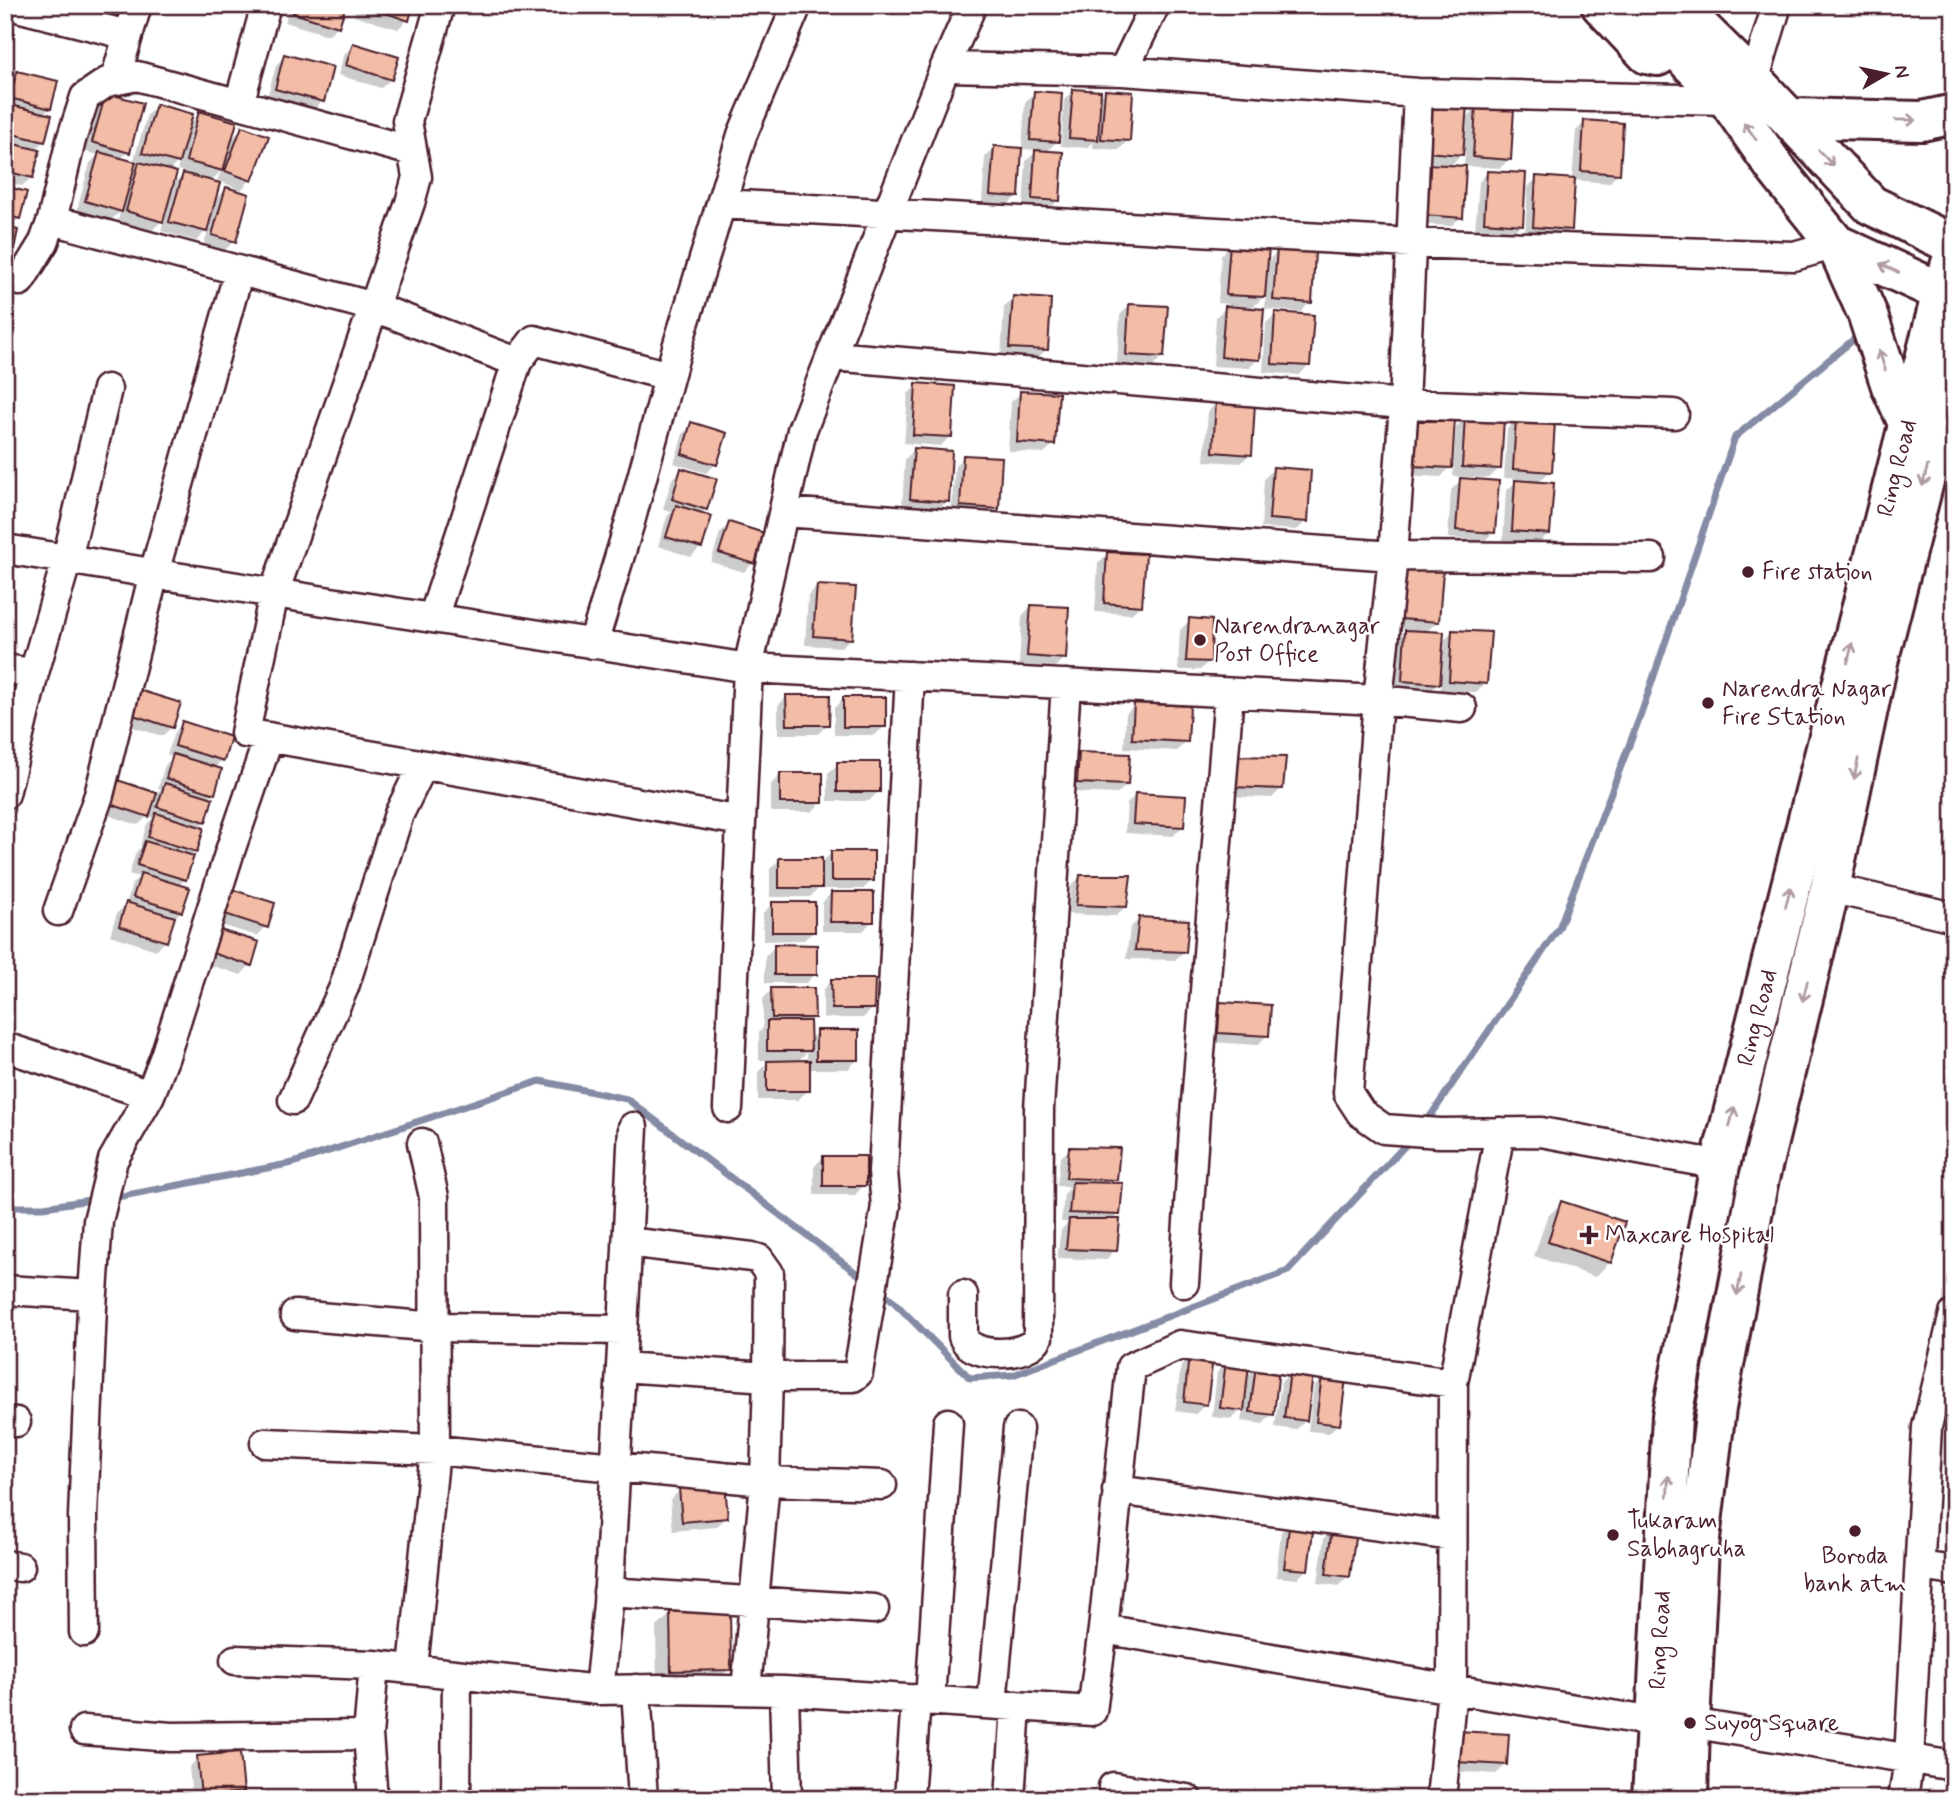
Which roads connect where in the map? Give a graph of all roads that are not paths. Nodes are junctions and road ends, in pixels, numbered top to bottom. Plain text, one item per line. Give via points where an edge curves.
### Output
1 (9, 5) edge
2 (137, 5) edge
3 (266, 5) edge
4 (440, 5) edge
5 (797, 5) edge
6 (972, 5) edge
7 (1154, 5) edge
8 (1601, 5) edge
9 (1638, 5) edge
10 (1777, 5) edge
11 (1682, 17) edge
12 (128, 35) junction
13 (1691, 64) junction
14 (945, 67) junction
15 (1123, 71) junction
16 (115, 80) junction
17 (1741, 91) junction
18 (1418, 93) junction
19 (239, 104) junction
20 (1954, 114) edge
21 (1789, 118) junction
22 (412, 151) junction
23 (721, 204) junction
24 (887, 215) junction
25 (52, 219) junction
26 (1410, 243) junction
27 (1836, 244) junction
28 (1954, 245) edge
29 (1954, 254) edge
30 (239, 271) junction
31 (5, 278) edge
32 (1948, 295) edge
33 (374, 307) junction
34 (832, 356) junction
35 (517, 362) junction
36 (1954, 363) edge
37 (669, 376) junction
38 (107, 389) dead end
39 (1404, 404) junction
40 (1674, 414) dead end
41 (1908, 423) junction
42 (783, 512) junction
43 (5, 549) edge
44 (1393, 555) junction
45 (1651, 558) dead end
46 (67, 559) junction
47 (154, 573) junction
48 (274, 593) junction
49 (432, 618) junction
50 (593, 644) junction
51 (748, 668) junction
52 (5, 669) edge
53 (33, 673) junction
54 (909, 676) junction
55 (1066, 684) junction
56 (1229, 692) junction
57 (1378, 700) junction
58 (1462, 708) dead end
59 (269, 737) junction
60 (423, 765) junction
61 (5, 794) edge
62 (741, 821) junction
63 (1830, 888) junction
64 (58, 911) dead end
65 (1954, 917) edge
66 (5, 1047) edge
67 (150, 1095) junction
68 (293, 1100) dead end
69 (728, 1108) dead end
70 (633, 1127) dead end
71 (1500, 1132) junction
72 (422, 1143) dead end
73 (1720, 1165) junction
74 (627, 1242) junction
75 (1184, 1283) dead end
76 (5, 1290) edge
77 (92, 1295) junction
78 (963, 1295) dead end
79 (1954, 1314) edge
80 (295, 1315) dead end
81 (436, 1327) junction
82 (623, 1330) junction
83 (621, 1367) junction
84 (768, 1377) junction
85 (1452, 1383) junction
86 (948, 1423) dead end
87 (1940, 1427) edge
88 (1018, 1428) dead end
89 (265, 1443) dead end
90 (435, 1450) junction
91 (614, 1465) junction
92 (765, 1481) junction
93 (882, 1485) dead end
94 (1116, 1490) junction
95 (1452, 1536) junction
96 (1920, 1566) junction
97 (1954, 1571) edge
98 (608, 1592) junction
99 (753, 1601) junction
100 (874, 1609) dead end
101 (1103, 1629) junction
102 (84, 1632) dead end
103 (235, 1660) dead end
104 (374, 1665) junction
105 (413, 1668) junction
106 (457, 1675) junction
107 (636, 1689) junction
108 (1452, 1689) junction
109 (600, 1690) junction
110 (746, 1690) junction
111 (784, 1691) junction
112 (923, 1700) junction
113 (1004, 1705) junction
114 (1673, 1723) junction
115 (84, 1730) dead end
116 (368, 1735) junction
117 (1909, 1759) junction
118 (1954, 1766) edge
119 (1113, 1787) dead end
120 (456, 1798) edge
121 (373, 1799) edge
122 (643, 1799) edge
123 (787, 1799) edge
124 (909, 1799) edge
125 (1010, 1799) edge
126 (1187, 1799) edge
127 (1441, 1799) edge
128 (1653, 1799) edge
129 (1688, 1799) edge
130 (1903, 1799) edge

1 - 12 street
2 - 12 street
3 - 19 street
4 - 22 street via 407,121
5 - 23 street via 742,135
6 - 14 street
7 - 15 street
8 - 13 main road via 1647,54
9 - 11 main road
10 - 17 street
11 - 13 main road
11 - 17 main road
12 - 16 street
13 - 17 main road
14 - 15 street
14 - 24 street
15 - 18 street
16 - 19 street via 137,76
16 - 25 street via 85,97
17 - 18 street
17 - 21 main road
27 -> 17 main road via 1776,169
18 - 26 street
19 - 22 street
21 -> 20 main road via 1922,121
21 -> 28 main road via 1871,205
22 - 33 street via 417,177
23 - 24 street
23 - 37 street
24 - 26 street
24 - 34 street
25 - 30 street
25 - 31 street via 20,281
26 - 27 street via 1794,256
26 - 39 street
32 -> 27 main road
41 -> 27 main road
29 - 32 main road, Ring Road
30 - 33 street
30 - 47 street
32 - 41 main road, Ring Road
33 - 35 street
33 - 48 street
34 - 39 street
34 - 42 street via 802,430
35 - 37 street via 534,340
35 - 49 street
36 -> 63 main road, Ring Road via 1878,662
37 - 50 street
38 - 46 street
39 - 40 street
39 - 44 street
73 -> 41 main road, Ring Road
42 - 44 street
42 - 51 street
43 - 46 street
44 - 45 street
44 - 57 street
46 - 47 street
46 - 53 street
47 - 48 street
47 - 64 street via 99,795
48 - 49 street
48 - 59 street via 244,733
49 - 50 street
50 - 51 street
51 - 54 street
51 - 62 street
52 - 53 street
53 - 61 street
54 - 55 street
54 - 84 street via 883,1172 886,1206 858,1373 853,1377
55 - 56 street
55 - 78 street via 1039,1109 1035,1344 1004,1353 970,1346 963,1336
56 - 57 street
56 - 75 street
57 - 58 street
57 - 71 street via 1348,1093 1361,1113 1384,1129
59 - 60 street
59 - 67 street
60 - 62 street
60 - 68 street via 400,814 344,987
62 - 69 street
63 - 65 street
63 -> 114 main road, Ring Road via 1758,1183 1716,1408
66 - 67 street
67 - 77 street via 113,1160 98,1221
70 - 74 street
71 - 73 street via 1541,1132
71 - 85 street
72 - 81 street via 434,1197
114 -> 73 main road, Ring Road via 1672,1416
74 - 82 street
74 - 84 street via 759,1259 769,1273
76 - 77 street
77 - 102 street via 83,1516
79 - 87 street
80 - 81 street
81 - 82 street
81 - 90 street
82 - 83 street
83 - 84 street
83 - 91 street
84 - 92 street
85 - 94 street via 1180,1345 1131,1367
85 - 95 street
86 - 112 street
87 - 96 street
88 - 113 street
89 - 90 street
90 - 91 street
90 - 105 street
91 - 92 street
91 - 98 street
92 - 93 street
92 - 99 street
94 - 95 street
94 - 101 street
95 - 108 street
96 - 97 street
96 - 117 street
98 - 99 street
98 - 109 street
99 - 100 street
99 - 110 street
101 - 108 street
101 - 113 street via 1092,1711
103 - 104 street
104 - 105 street
104 - 116 street
105 - 106 street
106 - 109 street
106 - 120 street
107 - 109 street
107 - 110 street
107 - 122 street
108 - 114 street
108 - 127 street
110 - 111 street
111 - 112 street
111 - 123 street
112 - 113 street
112 - 124 street
113 - 125 street
114 - 117 street
114 - 128 main road, Ring Road
114 - 129 main road, Ring Road
115 - 116 street via 171,1737
116 - 121 street
117 - 118 street
117 - 130 street
119 - 126 street

